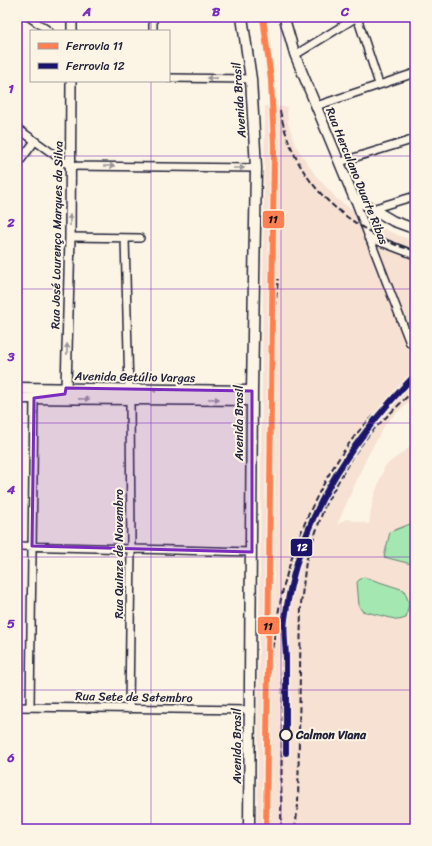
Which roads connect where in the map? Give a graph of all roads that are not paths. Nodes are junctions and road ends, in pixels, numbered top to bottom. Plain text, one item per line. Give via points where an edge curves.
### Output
1 (29, 17) edge
2 (72, 17) edge
3 (152, 17) edge
4 (242, 17) edge
5 (284, 17) edge
6 (357, 17) edge
7 (48, 30) edge
8 (72, 30) edge
9 (153, 30) edge
10 (295, 55) junction
11 (415, 74) edge
12 (170, 78) edge
13 (251, 79) junction
14 (70, 82) edge
15 (380, 84) junction
16 (316, 106) junction
17 (17, 128) edge
18 (415, 139) edge
19 (35, 141) junction
20 (340, 162) junction
21 (17, 166) edge
22 (70, 166) junction
23 (256, 168) junction
24 (415, 196) edge
25 (354, 198) junction
26 (372, 210) junction
27 (415, 229) edge
28 (70, 237) junction
29 (368, 237) junction
30 (125, 238) junction
31 (140, 238) dead end
32 (415, 254) edge
33 (410, 343) dead end
34 (17, 388) edge
35 (66, 388) junction
36 (129, 395) junction
37 (252, 395) junction
38 (17, 398) edge
39 (34, 398) junction
40 (17, 546) edge
41 (32, 546) junction
42 (131, 548) junction
43 (252, 552) junction
44 (17, 707) edge
45 (30, 707) junction
46 (129, 709) junction
47 (250, 710) junction
48 (249, 829) edge

1 - 7 street
2 - 8 street
3 - 9 street
4 - 13 main road, Avenida Brasil
5 - 10 street, Rua Herculano Duarte Ribas
6 - 10 street
6 - 15 street
10 - 16 street, Rua Herculano Duarte Ribas
11 - 15 street
13 -> 12 street
13 - 23 main road, Avenida Brasil
14 - 22 street, Rua José Lourenço Marques da Silva
15 - 16 street
16 - 20 street, Rua Herculano Duarte Ribas
17 - 19 street
18 - 20 street
19 - 21 street
19 - 22 street
20 - 25 street, Rua Herculano Duarte Ribas
22 -> 23 street
28 -> 22 street, Rua José Lourenço Marques da Silva
23 - 37 main road, Avenida Brasil
24 - 26 street
25 - 26 street
25 - 29 street, Rua Herculano Duarte Ribas
26 - 27 street
28 - 30 street
35 -> 28 street, Rua José Lourenço Marques da Silva
29 - 32 street
29 - 33 street, Rua Herculano Duarte Ribas
30 - 31 street
30 - 36 street, Rua Quinze de Novembro
34 - 35 main road, Avenida Getúlio Vargas
35 - 36 main road, Avenida Getúlio Vargas
35 - 39 main road via 60,395
36 - 37 main road, Avenida Getúlio Vargas
39 -> 36 main road, Avenida Getúlio Vargas
36 - 42 street, Rua Quinze de Novembro
37 - 43 main road, Avenida Brasil
38 - 39 main road, Avenida Getúlio Vargas
39 - 41 street
40 - 41 street
41 - 42 street
41 - 45 street
42 - 43 street
42 - 46 street, Rua Quinze de Novembro
43 - 47 main road, Avenida Brasil
44 - 45 street, Rua Sete de Setembro
45 - 46 street, Rua Sete de Setembro
46 - 47 street, Rua Sete de Setembro
47 - 48 main road, Avenida Brasil

